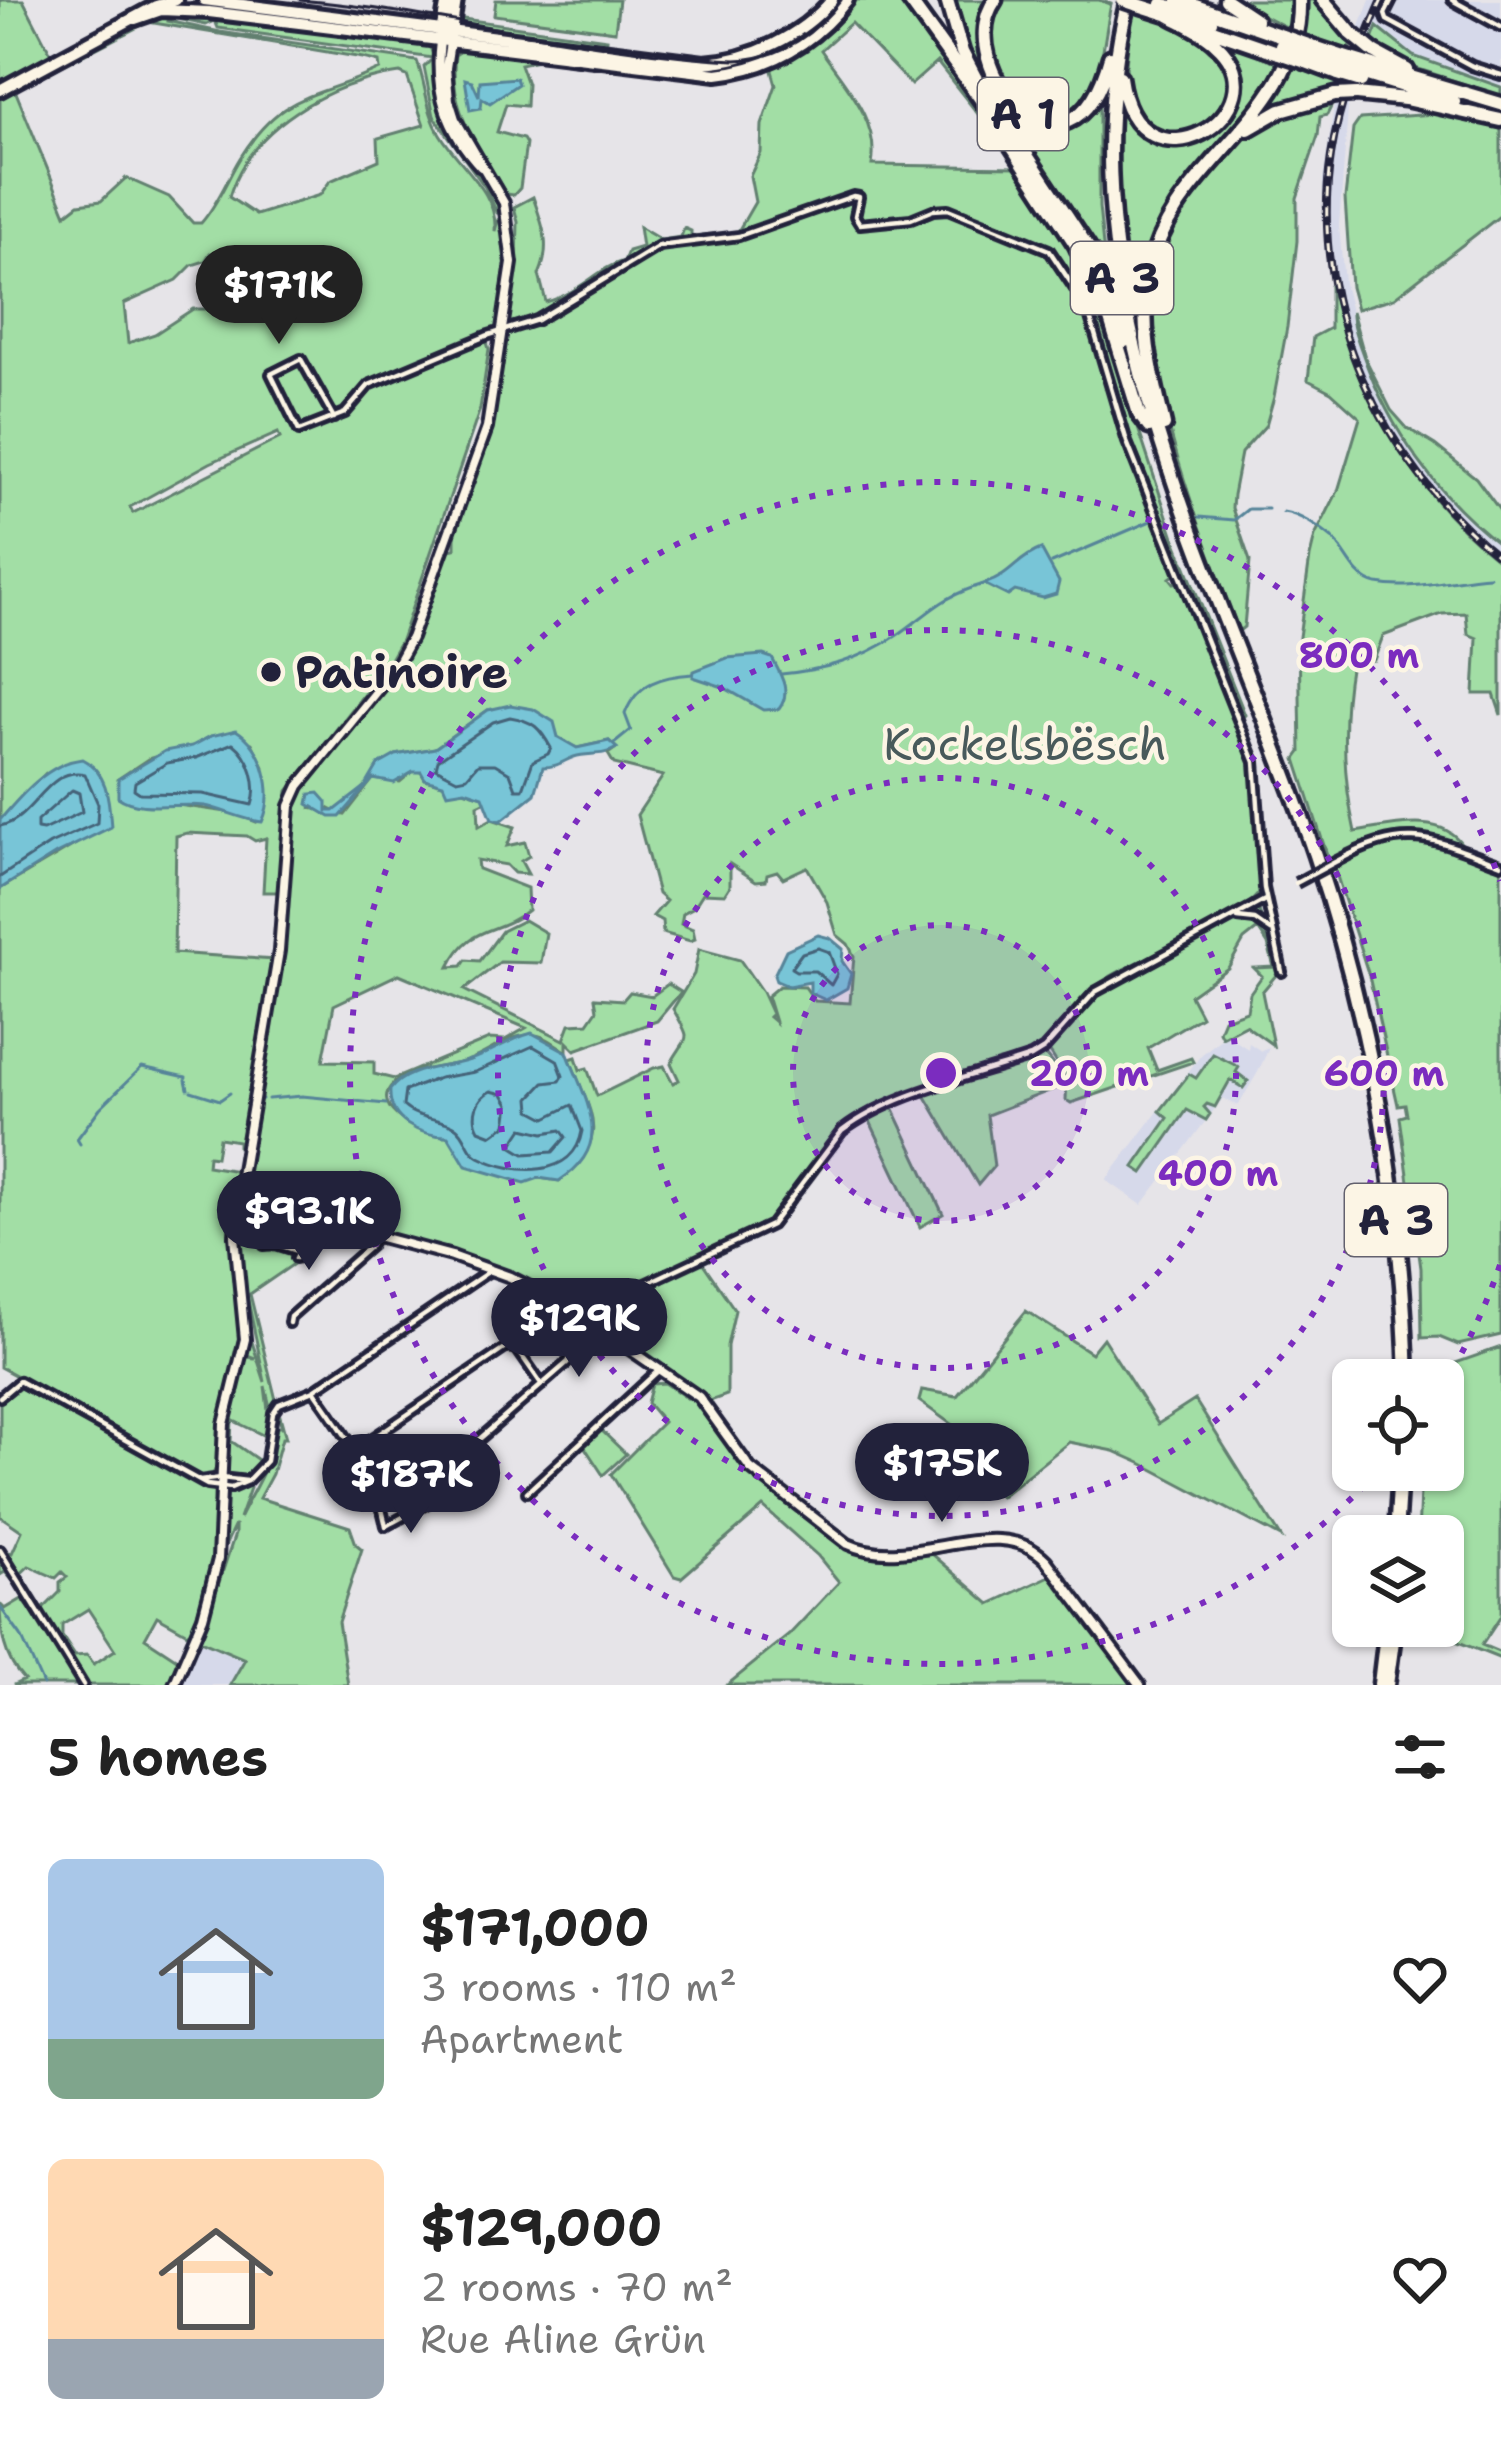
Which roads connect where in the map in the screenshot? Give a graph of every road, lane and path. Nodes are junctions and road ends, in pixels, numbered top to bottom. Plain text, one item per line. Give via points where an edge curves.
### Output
1 (176, 0) edge
2 (204, 0) edge
3 (452, 0) edge
4 (832, 0) edge
5 (847, 0) edge
6 (909, 0) edge
7 (947, 0) edge
8 (995, 0) edge
9 (1178, 0) edge
10 (1226, 0) edge
11 (1299, 0) edge
12 (1323, 0) edge
13 (1392, 0) edge
14 (1452, 0) edge
15 (1131, 1) edge
16 (1167, 14) junction
17 (135, 19) junction
18 (1501, 27) edge
19 (445, 36) junction
20 (1281, 44) junction
21 (1114, 58) junction
22 (1364, 73) junction
23 (1501, 75) edge
24 (0, 90) edge
25 (1501, 104) edge
26 (1501, 117) edge
27 (1236, 134) junction
28 (502, 332) junction
29 (1133, 368) junction
30 (334, 418) junction
31 (1149, 427) junction
32 (1177, 490) junction
33 (1501, 864) edge
34 (1296, 883) dead end
35 (1266, 900) junction
36 (1232, 917) junction
37 (1272, 932) junction
38 (1282, 972) dead end
39 (237, 1198) junction
40 (313, 1221) junction
41 (374, 1238) junction
42 (264, 1245) dead end
43 (489, 1269) junction
44 (553, 1299) junction
45 (289, 1323) dead end
46 (576, 1347) dead end
47 (1401, 1359) edge
48 (1402, 1359) edge
49 (659, 1370) junction
50 (542, 1385) junction
51 (314, 1390) junction
52 (0, 1396) edge
53 (355, 1450) junction
54 (221, 1483) junction
55 (527, 1492) dead end
56 (0, 1550) edge
57 (1388, 1647) edge
58 (83, 1685) edge
59 (174, 1685) edge
60 (1140, 1685) edge
61 (1383, 1685) edge

1 - 17 main road
2 - 19 main road
3 - 19 main road
4 - 19 main road via 784,38 711,63
5 - 19 main road via 795,49 729,73
6 - 31 highway, A 3 via 1071,237
7 - 29 highway, A 3 via 976,76 1101,267
8 - 21 highway, A 1 via 985,46 1008,98 1028,117 1054,124 1084,112
9 - 20 highway
10 - 20 highway
11 - 27 highway via 1288,66
12 - 22 highway, bridge via 1351,33
13 - 23 street via 1387,20
14 - 18 street
15 - 16 highway
15 - 20 highway
15 - 21 highway, A 3
16 - 20 highway
16 - 21 highway, A 3 via 1216,43 1230,64 1233,97 1220,122 1190,140 1151,134 1129,110
17 - 19 main road via 191,10
17 - 24 main road
19 - 28 main road via 455,119 508,214
20 - 22 highway, bridge
21 - 29 highway, A 3 via 1105,136 1109,230
21 - 32 highway, A 3 via 1118,254 1140,367
22 - 25 highway
22 - 26 highway
22 - 26 highway via 1449,108
22 - 27 highway, bridge via 1335,95
27 - 32 highway via 1168,219 1148,276 1147,339
28 - 30 street via 369,385
28 - 35 street via 548,315 659,246 739,236 853,196 860,224 949,209 1048,250 1087,307 1127,442 1255,762
28 - 39 main road via 487,428 411,638 290,806 279,951
29 - 31 highway, A 3
30 - 30 street via 301,359 271,374 299,431
31 - 47 highway, A 3 via 1339,962 1380,1154
32 - 48 highway, A 3 via 1348,963 1395,1204
33 - 34 street, bridge via 1400,837
35 - 36 street
35 - 37 street
36 - 37 street
36 - 44 street via 1095,992 1030,1057 855,1121 771,1225 630,1291
37 - 38 street
39 - 40 main road
39 - 54 main road via 245,1339 224,1424
40 - 41 main road
40 - 42 street via 299,1255
41 - 43 main road
41 - 45 street
43 - 44 main road
43 - 51 street
44 - 49 main road
46 - 50 street
49 - 55 street
49 - 60 main road via 699,1397 750,1468 848,1544 887,1555 995,1538 1037,1550
50 - 53 street via 517,1348 507,1347
50 - 53 street via 476,1442 446,1488 386,1526
51 - 53 street
51 - 54 street via 275,1408 266,1461 247,1481
52 - 54 street via 19,1381 200,1481
54 - 59 main road via 213,1584
56 - 58 street
57 - 61 highway

